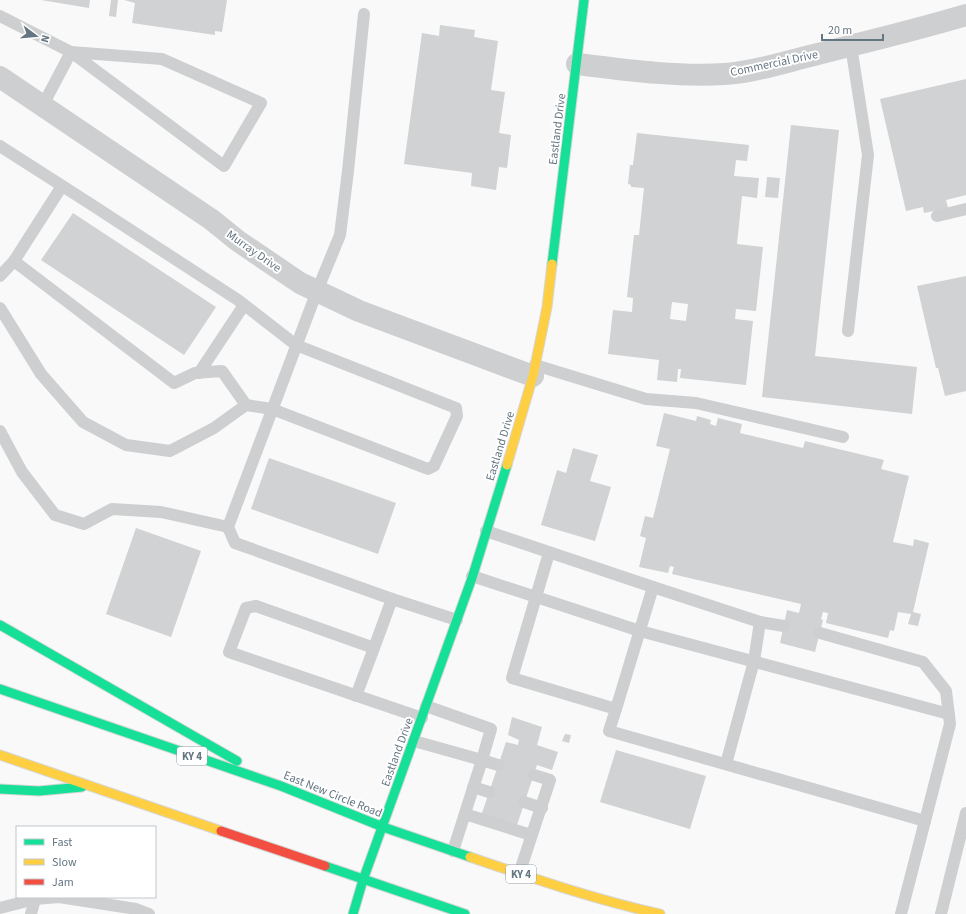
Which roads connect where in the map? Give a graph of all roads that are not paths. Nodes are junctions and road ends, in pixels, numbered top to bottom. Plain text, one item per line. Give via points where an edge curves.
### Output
1 (584, 0) edge
2 (364, 14) dead end
3 (966, 15) edge
4 (0, 16) edge
5 (851, 46) junction
6 (71, 52) junction
7 (577, 64) junction
8 (0, 77) edge
9 (43, 105) junction
10 (0, 146) edge
11 (62, 186) junction
12 (966, 209) edge
13 (937, 216) dead end
14 (14, 261) junction
15 (0, 276) edge
16 (316, 291) junction
17 (244, 305) junction
18 (0, 308) edge
19 (848, 331) dead end
20 (296, 345) junction
21 (534, 371) junction
22 (199, 373) junction
23 (246, 405) junction
24 (272, 409) junction
25 (0, 431) edge
26 (843, 437) dead end
27 (228, 527) junction
28 (486, 531) junction
29 (549, 553) junction
30 (472, 576) junction
31 (653, 587) junction
32 (536, 596) junction
33 (392, 599) junction
34 (457, 620) junction
35 (760, 622) junction
36 (0, 625) edge
37 (784, 626) dead end
38 (640, 631) junction
39 (820, 633) dead end
40 (374, 648) junction
41 (754, 661) junction
42 (0, 689) edge
43 (356, 696) junction
44 (426, 706) junction
45 (616, 708) junction
46 (949, 714) junction
47 (422, 718) junction
48 (414, 741) junction
49 (0, 755) edge
50 (482, 760) junction
51 (726, 764) junction
52 (498, 765) dead end
53 (534, 775) dead end
54 (89, 786) junction
55 (281, 786) junction
56 (473, 787) junction
57 (0, 788) edge
58 (489, 792) dead end
59 (524, 802) dead end
60 (542, 808) junction
61 (966, 813) edge
62 (465, 814) junction
63 (925, 821) junction
64 (383, 827) junction
65 (531, 835) junction
66 (453, 851) junction
67 (966, 861) edge
68 (953, 864) junction
69 (519, 874) junction
70 (364, 880) junction
71 (47, 898) edge
72 (65, 898) edge
73 (35, 899) junction
74 (0, 908) edge
75 (430, 908) edge
76 (31, 914) edge
77 (149, 914) edge
78 (352, 914) edge
79 (465, 914) edge
80 (660, 914) edge
81 (901, 914) edge
82 (940, 914) edge

1 - 7 main road, Eastland Drive
2 - 16 lane via 340,235
3 - 5 street, Commercial Drive
4 - 6 lane
5 - 7 street, Commercial Drive via 727,74 664,73
5 - 19 lane via 868,154
6 - 6 lane via 224,166 262,104 162,59
6 - 9 lane
7 - 21 main road, Eastland Drive via 547,306
8 - 9 street, Murray Drive
9 - 16 street, Murray Drive via 212,220 244,245
10 - 11 lane
11 - 14 lane
11 - 17 lane
12 - 13 lane
14 - 15 lane
14 - 22 lane via 174,383
16 - 20 lane
16 - 21 street, Murray Drive via 359,311
17 - 20 lane
17 - 22 lane
18 - 23 lane via 41,374 83,422 126,445 170,451 214,428
20 - 24 lane
20 - 24 lane via 456,408 457,416 434,466 428,469
21 - 26 lane via 646,399 696,403
21 - 28 main road, Eastland Drive
22 - 23 lane via 222,371
23 - 24 lane
24 - 27 lane
25 - 27 lane via 22,472 55,515 84,524 112,509 161,512
27 - 33 lane via 235,543
28 - 29 lane
28 - 30 main road, Eastland Drive
29 - 31 lane
29 - 32 lane
30 - 32 lane
30 - 34 main road, Eastland Drive
31 - 35 lane
31 - 38 lane
32 - 38 lane
32 - 45 lane via 512,678
33 - 34 lane
33 - 40 lane
34 - 44 main road, Eastland Drive
35 - 37 lane
35 - 41 lane
36 - 55 main road
38 - 41 lane
38 - 45 lane
39 - 46 lane via 924,662 946,691
40 - 43 lane
40 - 43 lane via 256,606 246,608 229,652
41 - 46 lane
41 - 51 lane
42 - 55 main road, East New Circle Road / KY 4
43 - 47 lane
44 - 47 main road, Eastland Drive
44 - 50 lane via 491,729
45 - 51 lane via 609,731
46 - 63 lane via 950,724
47 - 48 main road, Eastland Drive
48 - 50 lane
48 - 64 main road, Eastland Drive
49 - 54 main road
50 - 52 lane
50 - 56 lane
51 - 63 lane
53 - 60 lane via 550,780
54 - 57 main road via 39,791
54 - 70 main road
55 - 64 main road, East New Circle Road / KY 4
56 - 58 lane
56 - 62 lane
59 - 60 lane
60 - 65 lane
61 - 68 lane
62 - 65 lane
62 - 66 lane
63 - 81 lane
64 - 66 main road, East New Circle Road / KY 4
64 - 70 main road, Eastland Drive
65 - 69 lane
66 - 69 main road, East New Circle Road / KY 4
67 - 68 lane
68 - 82 lane
69 - 80 main road, East New Circle Road / KY 4
70 - 75 main road
70 - 78 main road, Eastland Drive
71 - 73 lane
72 - 77 lane via 136,909
73 - 74 lane
73 - 76 lane
75 - 79 main road

